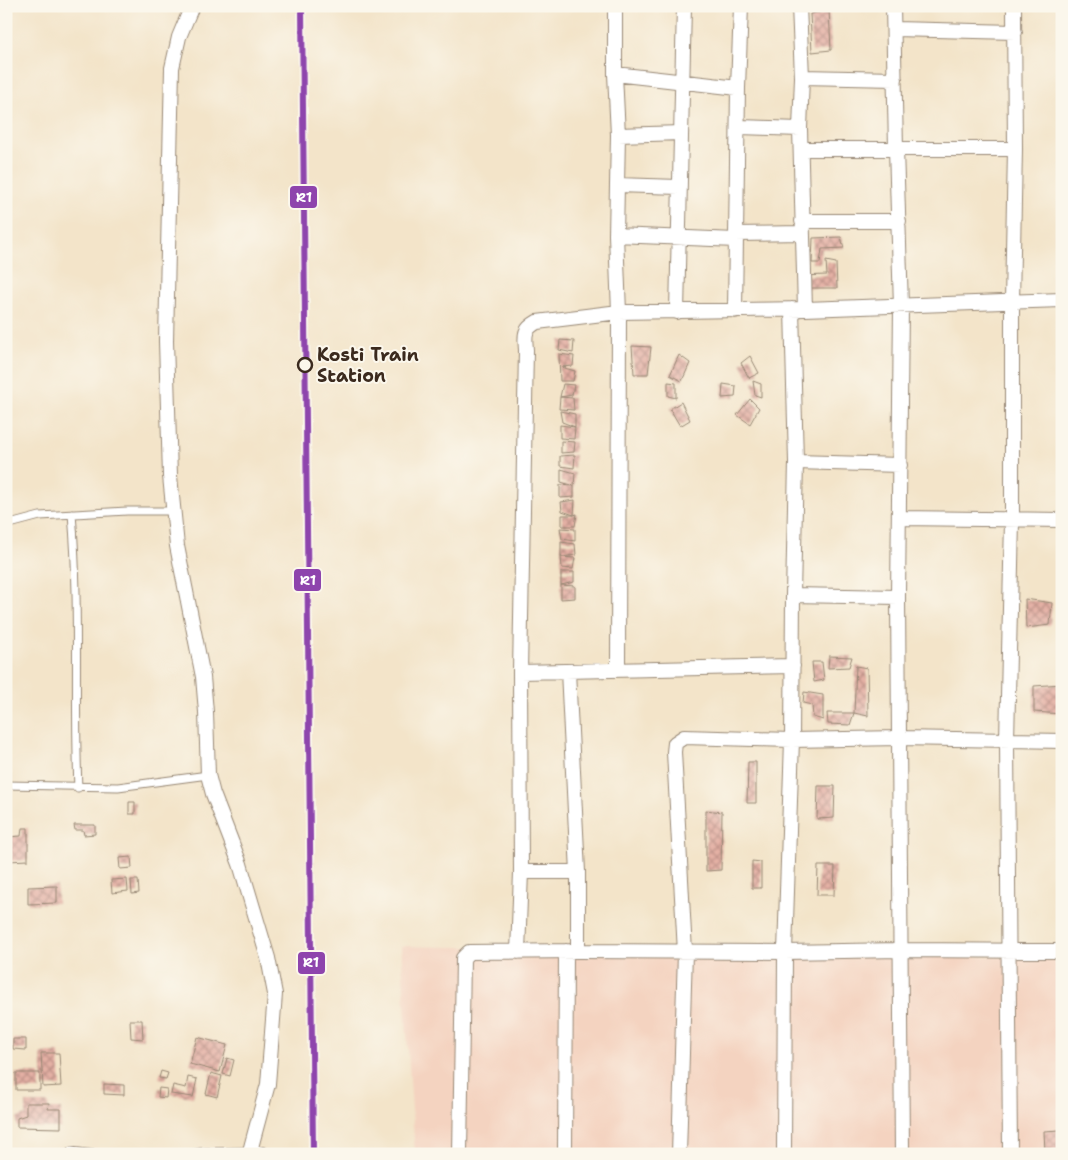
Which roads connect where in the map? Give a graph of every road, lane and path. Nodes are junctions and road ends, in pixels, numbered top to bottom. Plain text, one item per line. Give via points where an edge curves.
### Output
1 (192, 6) edge
2 (615, 6) edge
3 (684, 6) edge
4 (742, 6) edge
5 (799, 6) edge
6 (894, 6) edge
7 (1014, 6) edge
8 (894, 29) junction
9 (1014, 32) junction
10 (615, 74) junction
11 (802, 76) junction
12 (895, 79) junction
13 (682, 82) junction
14 (738, 88) junction
15 (739, 127) junction
16 (800, 129) junction
17 (681, 133) junction
18 (618, 135) junction
19 (801, 149) junction
20 (896, 149) junction
21 (1015, 149) junction
22 (618, 185) junction
23 (679, 187) junction
24 (899, 221) junction
25 (802, 227) junction
26 (616, 235) junction
27 (736, 237) junction
28 (678, 238) junction
29 (1062, 300) edge
30 (1012, 302) junction
31 (902, 306) junction
32 (799, 309) junction
33 (735, 311) junction
34 (619, 312) junction
35 (677, 312) junction
36 (796, 462) junction
37 (900, 465) junction
38 (174, 511) junction
39 (72, 514) junction
40 (899, 518) junction
41 (1062, 520) edge
42 (1012, 521) junction
43 (6, 525) edge
44 (793, 595) junction
45 (898, 597) junction
46 (793, 666) junction
47 (618, 669) junction
48 (568, 671) junction
49 (520, 672) junction
50 (899, 738) junction
51 (792, 740) junction
52 (1007, 740) junction
53 (1062, 741) edge
54 (208, 775) junction
55 (6, 785) edge
56 (78, 788) junction
57 (520, 872) junction
58 (578, 872) junction
59 (900, 950) junction
60 (572, 951) junction
61 (1062, 951) edge
62 (518, 952) junction
63 (685, 952) junction
64 (785, 952) junction
65 (1010, 952) junction
66 (71, 1151) dead end
67 (256, 1152) edge
68 (95, 1154) edge
69 (192, 1154) edge
70 (460, 1154) edge
71 (565, 1154) edge
72 (680, 1154) edge
73 (784, 1154) edge
74 (902, 1154) edge
75 (1010, 1154) edge

1 - 38 street via 179,37 172,68 166,341
2 - 10 street
3 - 13 street
4 - 14 street
5 - 11 street
6 - 8 street
7 - 9 street
8 - 9 street
8 - 12 street
9 - 21 street
10 - 13 street
10 - 18 street
11 - 12 street
11 - 16 street
12 - 20 street
13 - 14 street
13 - 17 street
14 - 15 street
15 - 16 street
15 - 27 street
16 - 19 street
17 - 18 street
17 - 23 street
18 - 22 street
19 - 20 street
19 - 25 street
20 - 21 street
20 - 24 street
21 - 30 street
22 - 23 street
22 - 26 street
23 - 28 street
24 - 25 street
24 - 31 street
25 - 27 street
25 - 32 street
26 - 28 street
26 - 34 street
27 - 28 street
27 - 33 street
28 - 35 street
29 - 30 street
30 - 31 street
30 - 42 street
31 - 32 street
31 - 37 street
32 - 33 street
32 - 36 street
33 - 35 street
34 - 35 street
34 - 47 street
34 - 49 street via 537,322 525,334
36 - 37 street
36 - 44 street
37 - 40 street
38 - 39 lane
38 - 54 street via 177,546 203,677
39 - 43 lane via 40,516
39 - 56 lane via 77,614
40 - 42 street
40 - 45 street
41 - 42 street
42 - 52 street
44 - 45 street
44 - 46 street
45 - 50 street
46 - 47 street
46 - 51 street
47 - 48 street
48 - 49 street
48 - 58 street
49 - 57 street
50 - 51 street
50 - 52 street
50 - 59 street
51 - 63 street via 684,737 675,743
51 - 64 street
52 - 53 street
52 - 65 street
54 - 56 lane via 118,787
54 - 67 street via 243,874 268,958 275,994 268,1084
55 - 56 lane
57 - 58 street
57 - 62 street
58 - 60 street
59 - 64 street
59 - 65 street
59 - 74 street
60 - 62 street
60 - 63 street
60 - 71 street
61 - 65 street
62 - 70 street via 469,952 463,958
63 - 64 street
63 - 72 street
64 - 73 street
65 - 75 street
66 - 68 lane
67 - 69 lane

